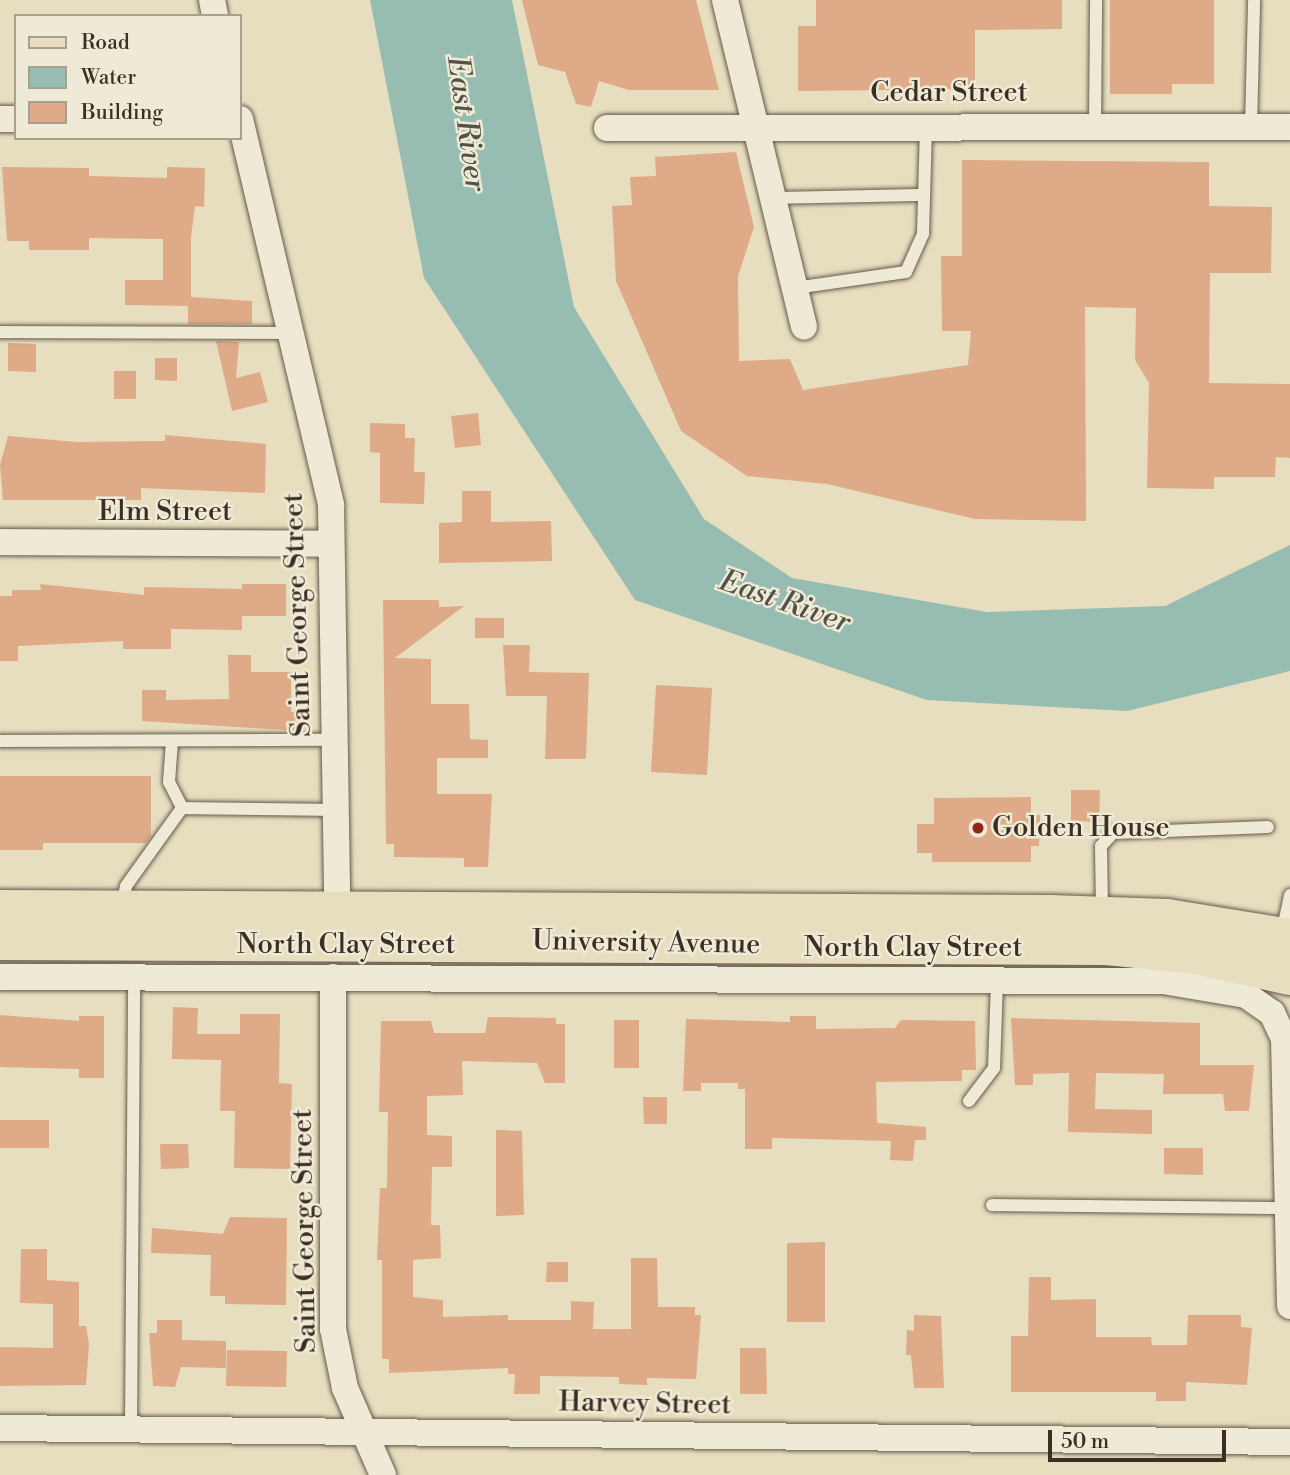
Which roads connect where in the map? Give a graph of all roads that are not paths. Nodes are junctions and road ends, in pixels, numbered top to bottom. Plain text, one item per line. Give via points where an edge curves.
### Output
1 (726, 0) edge
2 (1096, 0) edge
3 (1254, 0) edge
4 (758, 124) junction
5 (926, 125) junction
6 (1095, 126) junction
7 (1251, 127) junction
8 (1290, 127) edge
9 (607, 128) dead end
10 (242, 129) edge
11 (924, 195) junction
12 (775, 198) junction
13 (795, 288) junction
14 (804, 327) dead end
15 (0, 332) edge
16 (290, 333) junction
17 (0, 542) edge
18 (331, 544) junction
19 (334, 740) junction
20 (0, 741) edge
21 (173, 741) junction
22 (182, 808) junction
23 (335, 810) junction
24 (1268, 827) dead end
25 (1290, 895) edge
26 (0, 909) edge
27 (122, 909) junction
28 (337, 909) junction
29 (1102, 916) junction
30 (1286, 937) edge
31 (0, 941) edge
32 (134, 976) junction
33 (333, 976) junction
34 (1290, 976) edge
35 (0, 977) edge
36 (997, 980) junction
37 (969, 1101) dead end
38 (992, 1205) dead end
39 (1288, 1208) edge
40 (1290, 1306) edge
41 (0, 1428) edge
42 (131, 1429) junction
43 (366, 1432) junction
44 (1290, 1442) edge
45 (383, 1475) edge

1 - 4 street
2 - 6 lane
3 - 7 lane
4 - 5 street, Cedar Street
4 - 9 street, Cedar Street
4 - 12 street
5 - 6 street, Cedar Street
5 - 11 lane
6 - 7 street, Cedar Street
7 - 8 street, Cedar Street
10 - 16 street, Saint George Street
11 - 12 lane
11 - 13 lane via 923,234 906,272
12 - 13 street
13 - 14 street
15 - 16 lane
16 - 18 street, Saint George Street via 331,505
17 - 18 street, Elm Street
18 - 19 street, Saint George Street
19 - 21 lane
19 - 23 street, Saint George Street
20 - 21 lane
21 - 22 lane via 169,782
22 - 23 lane
22 - 27 lane via 125,886
23 - 28 street, Saint George Street
24 - 29 lane via 1113,833 1101,846
25 - 30 lane
26 - 27 main road, University Avenue
27 - 28 main road, University Avenue
28 - 29 main road, University Avenue
29 - 30 main road, University Avenue via 1167,918
31 - 34 main road, University Avenue via 1083,946 1195,955
32 - 33 street, North Clay Street
32 - 35 street, North Clay Street
32 - 42 lane
33 - 36 street, North Clay Street
33 - 43 street, Saint George Street via 333,1329 345,1388
36 - 37 lane via 994,1068
36 - 39 street, North Clay Street via 1163,981 1246,995 1272,1013 1284,1039 1286,1062
38 - 39 lane
39 - 40 street, North Clay Street
41 - 42 street, Harvey Street
42 - 43 street, Harvey Street
43 - 44 street, Harvey Street
43 - 45 street, Saint George Street

